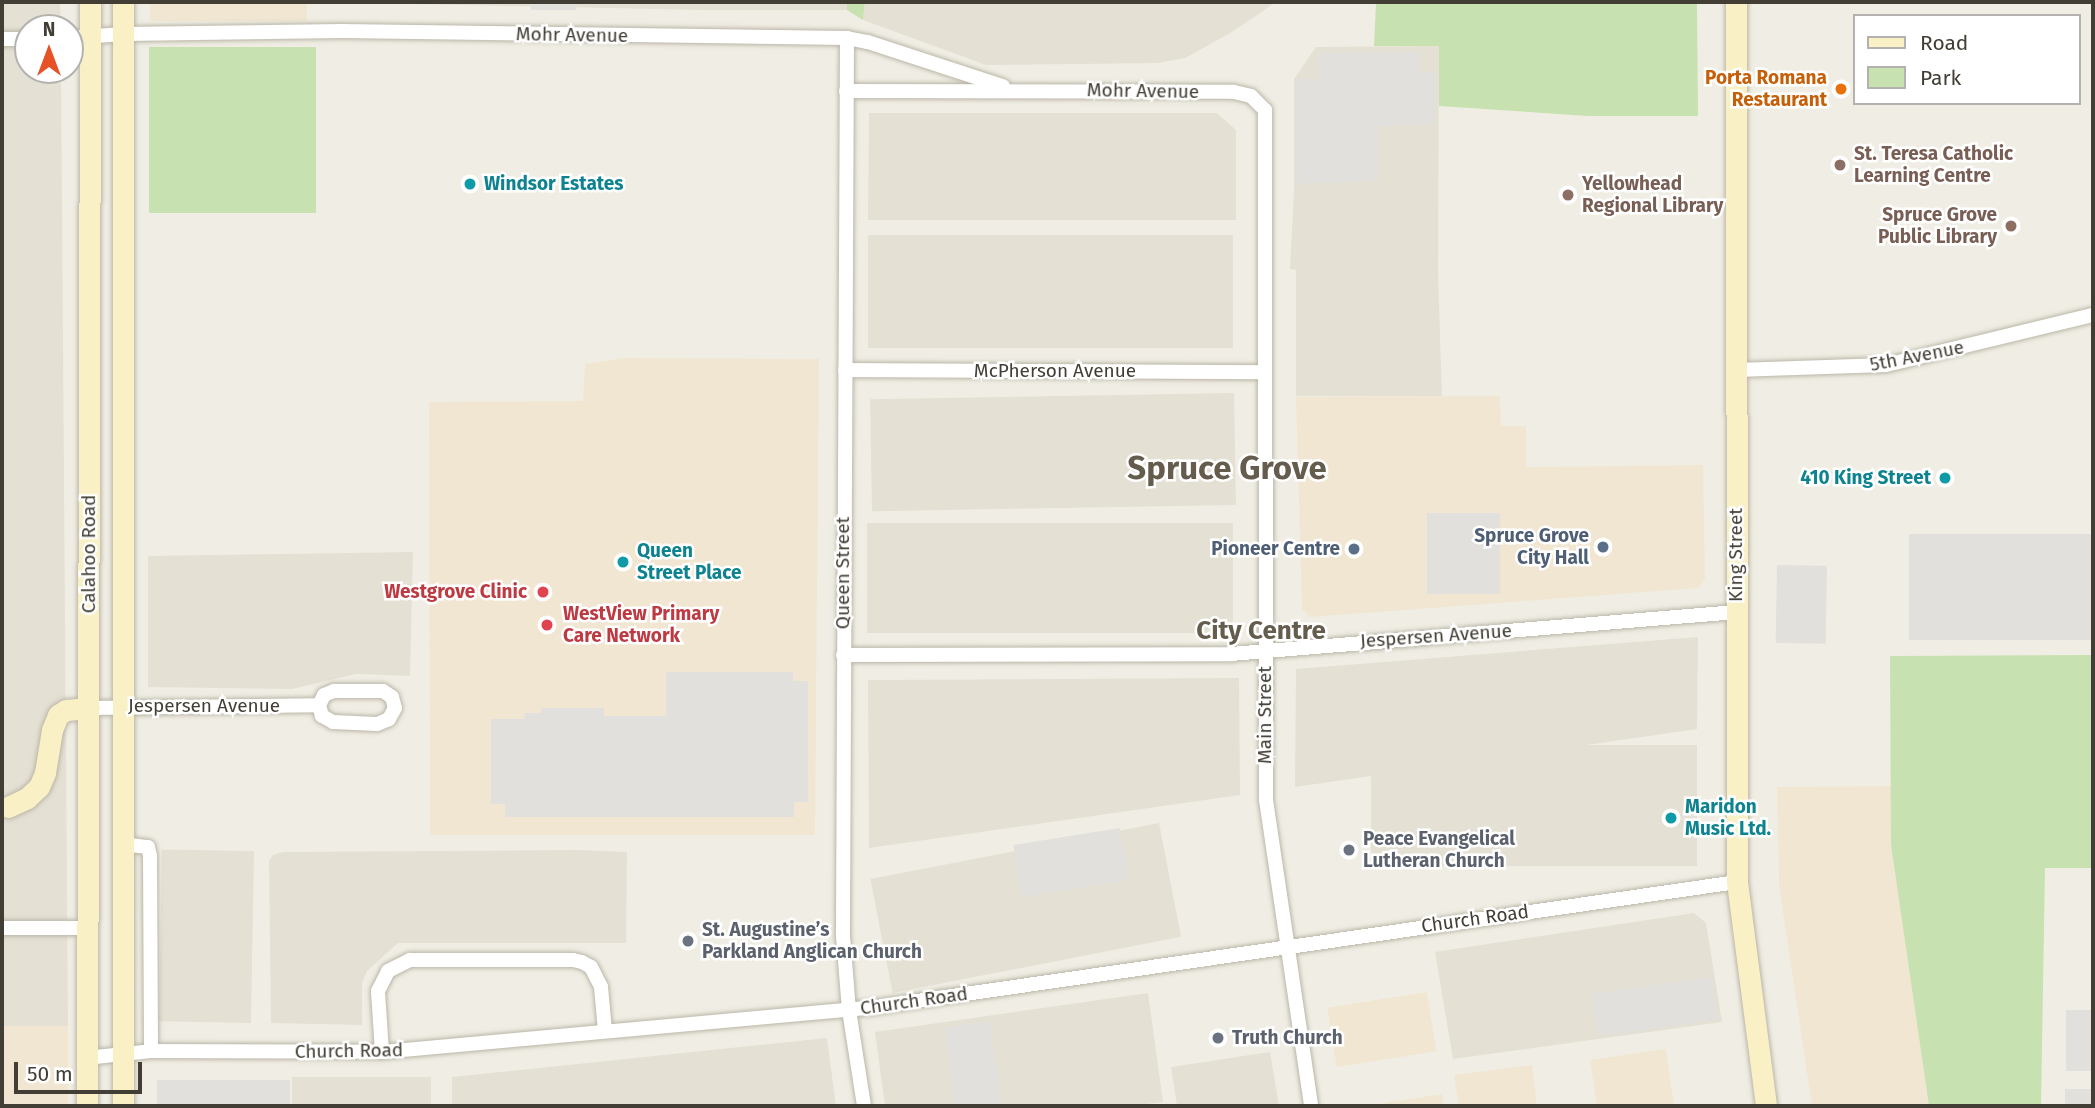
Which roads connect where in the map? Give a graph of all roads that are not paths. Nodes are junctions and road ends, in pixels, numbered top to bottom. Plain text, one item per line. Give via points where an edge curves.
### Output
1 (90, 2) edge
2 (123, 2) edge
3 (1736, 2) edge
4 (84, 24) edge
5 (123, 34) junction
6 (84, 38) edge
7 (847, 38) junction
8 (81, 84) edge
9 (1014, 90) junction
10 (846, 91) junction
11 (1265, 110) joint
12 (2093, 315) edge
13 (845, 370) junction
14 (1736, 370) junction
15 (1265, 372) junction
16 (1736, 612) junction
17 (1265, 651) junction
18 (843, 656) junction
19 (319, 705) junction
20 (122, 706) junction
21 (89, 708) junction
22 (5, 806) edge
23 (122, 844) junction
24 (1737, 882) junction
25 (2, 928) edge
26 (86, 928) junction
27 (1288, 947) junction
28 (849, 1010) junction
29 (605, 1031) junction
30 (151, 1051) junction
31 (123, 1052) junction
32 (382, 1052) junction
33 (86, 1058) junction
34 (87, 1106) edge
35 (123, 1106) edge
36 (864, 1106) edge
37 (1311, 1106) edge
38 (1766, 1106) edge

1 - 4 main road, Calahoo Road
2 - 5 main road, Calahoo Road
3 - 14 main road, King Street
5 - 6 street, Mohr Avenue
5 - 7 street, Mohr Avenue via 328,31
5 - 20 main road, Calahoo Road
7 - 9 street, Mohr Avenue
7 - 10 street, Queen Street
8 - 21 main road, Calahoo Road
9 - 10 street, Mohr Avenue
9 - 11 street, Mohr Avenue via 1234,92 1255,98
10 - 13 street, Queen Street
11 - 15 street, Main Street
12 - 14 street, 5th Avenue via 1886,365
13 - 15 street, McPherson Avenue
13 - 18 street, Queen Street
14 - 16 main road, King Street
15 - 17 street, Main Street
16 - 17 street, Jespersen Avenue
16 - 24 main road, King Street
17 - 18 street, Jespersen Avenue
17 - 27 street, Main Street via 1266,800
18 - 28 street, Queen Street via 844,936
19 - 19 street, Jespersen Avenue via 322,716 333,722 377,724 388,719 395,708 392,697 383,691 334,691 324,695
19 - 20 street, Jespersen Avenue
20 - 21 street, Jespersen Avenue
20 - 23 main road, Calahoo Road
21 - 22 main road via 58,715 39,787 27,799
21 - 26 main road, Calahoo Road
23 - 30 street via 148,847 150,856
23 - 31 main road, Calahoo Road
24 - 27 street, Church Road
24 - 38 main road, King Street
25 - 26 street
26 - 33 main road, Calahoo Road
27 - 28 street, Church Road
27 - 37 street, Main Street
28 - 29 street, Church Road
28 - 36 street, Queen Street
29 - 32 street, Church Road
29 - 32 street via 601,987 591,967 582,962 410,960 388,971 378,991
30 - 31 street, Church Road
30 - 32 street, Church Road
31 - 33 street, Church Road
31 - 35 main road, Calahoo Road
33 - 34 main road, Calahoo Road

